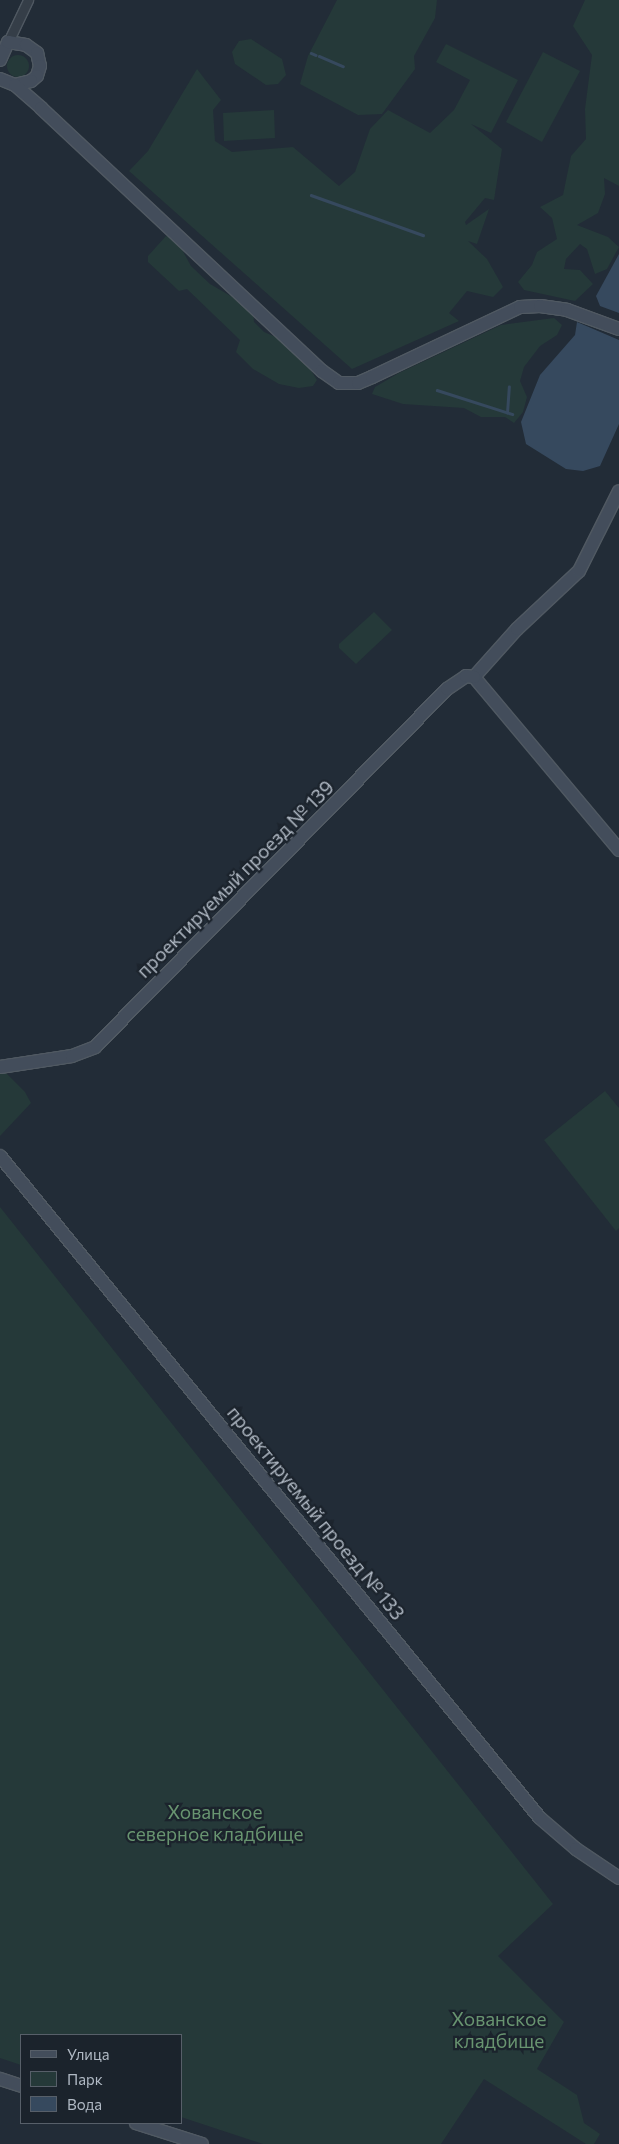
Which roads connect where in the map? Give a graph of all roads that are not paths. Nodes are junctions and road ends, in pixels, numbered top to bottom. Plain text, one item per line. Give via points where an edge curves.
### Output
1 (28, 0) edge
2 (8, 42) junction
3 (0, 60) edge
4 (0, 79) edge
5 (15, 86) junction
6 (619, 329) edge
7 (619, 491) edge
8 (474, 676) junction
9 (619, 850) edge
10 (0, 1067) edge
11 (0, 1156) edge
12 (619, 1878) edge
13 (0, 2079) edge
14 (20, 2086) edge
15 (139, 2124) edge
16 (202, 2144) edge

1 - 2 street
2 - 3 street
2 - 5 street via 30,46 40,59 40,70 34,79
4 - 5 street
5 - 6 street via 339,383 358,383 520,307 567,310
7 - 8 street via 579,571 517,629
8 - 9 street
8 - 10 street, проектируемый проезд № 139 via 466,676 447,689 95,1047 72,1056
11 - 12 street, проектируемый проезд № 133 via 540,1818 576,1849
13 - 14 street
15 - 16 street

